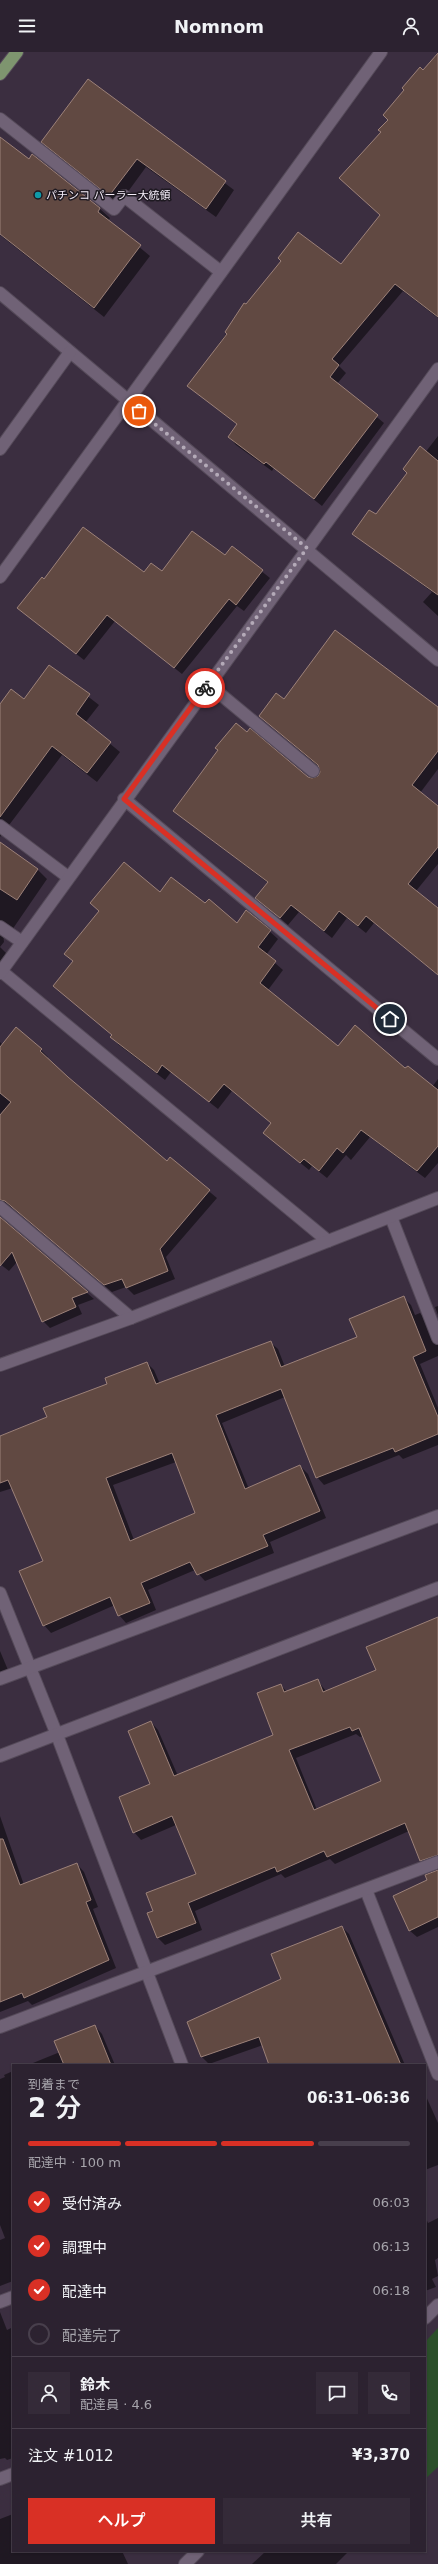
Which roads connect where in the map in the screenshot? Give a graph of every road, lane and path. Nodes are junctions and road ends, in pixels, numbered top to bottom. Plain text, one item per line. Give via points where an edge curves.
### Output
1 (17, 52) edge
2 (381, 52) edge
3 (0, 74) edge
4 (0, 119) edge
5 (221, 272) junction
6 (0, 293) edge
7 (70, 352) junction
8 (438, 370) edge
9 (127, 401) junction
10 (0, 449) edge
11 (307, 548) junction
12 (0, 577) edge
13 (438, 660) edge
14 (208, 684) junction
15 (313, 771) dead end
16 (124, 799) junction
17 (0, 826) edge
18 (68, 877) junction
19 (0, 927) edge
20 (22, 942) junction
21 (0, 972) edge
22 (438, 1059) edge
23 (438, 1198) edge
24 (0, 1207) edge
25 (391, 1217) junction
26 (328, 1241) junction
27 (131, 1318) junction
28 (438, 1338) edge
29 (0, 1365) edge
30 (438, 1516) edge
31 (438, 1588) edge
32 (0, 1593) edge
33 (29, 1668) junction
34 (0, 1679) edge
35 (57, 1735) junction
36 (0, 1756) edge
37 (438, 1862) edge
38 (366, 1890) junction
39 (147, 1972) junction
40 (0, 2027) edge
41 (182, 2064) edge
42 (438, 2074) edge
43 (12, 2297) edge
44 (0, 2302) edge
45 (438, 2305) edge
46 (426, 2317) edge
47 (12, 2474) edge
48 (0, 2479) edge
49 (197, 2552) edge
50 (185, 2564) edge

1 - 3 main road
2 - 5 street
4 - 5 street via 114,209 124,196
5 - 9 street
6 - 7 street
7 - 9 street
7 - 10 street
8 - 11 street
9 - 11 street
9 - 12 street
11 - 13 street
11 - 14 street
14 - 15 street
14 - 16 street
16 - 18 street
16 - 22 street
17 - 18 street
18 - 20 street
19 - 20 street
20 - 21 street
21 - 26 street
23 - 25 street
24 - 27 street
25 - 26 street
25 - 28 street
26 - 27 street
27 - 29 street
30 - 33 street
31 - 35 street
32 - 33 street
33 - 34 street
33 - 35 street
35 - 36 street
35 - 39 street
37 - 38 street
38 - 39 street
38 - 42 street
39 - 40 street
39 - 41 street
43 - 44 street
45 - 46 street
47 - 48 street
49 - 50 street

